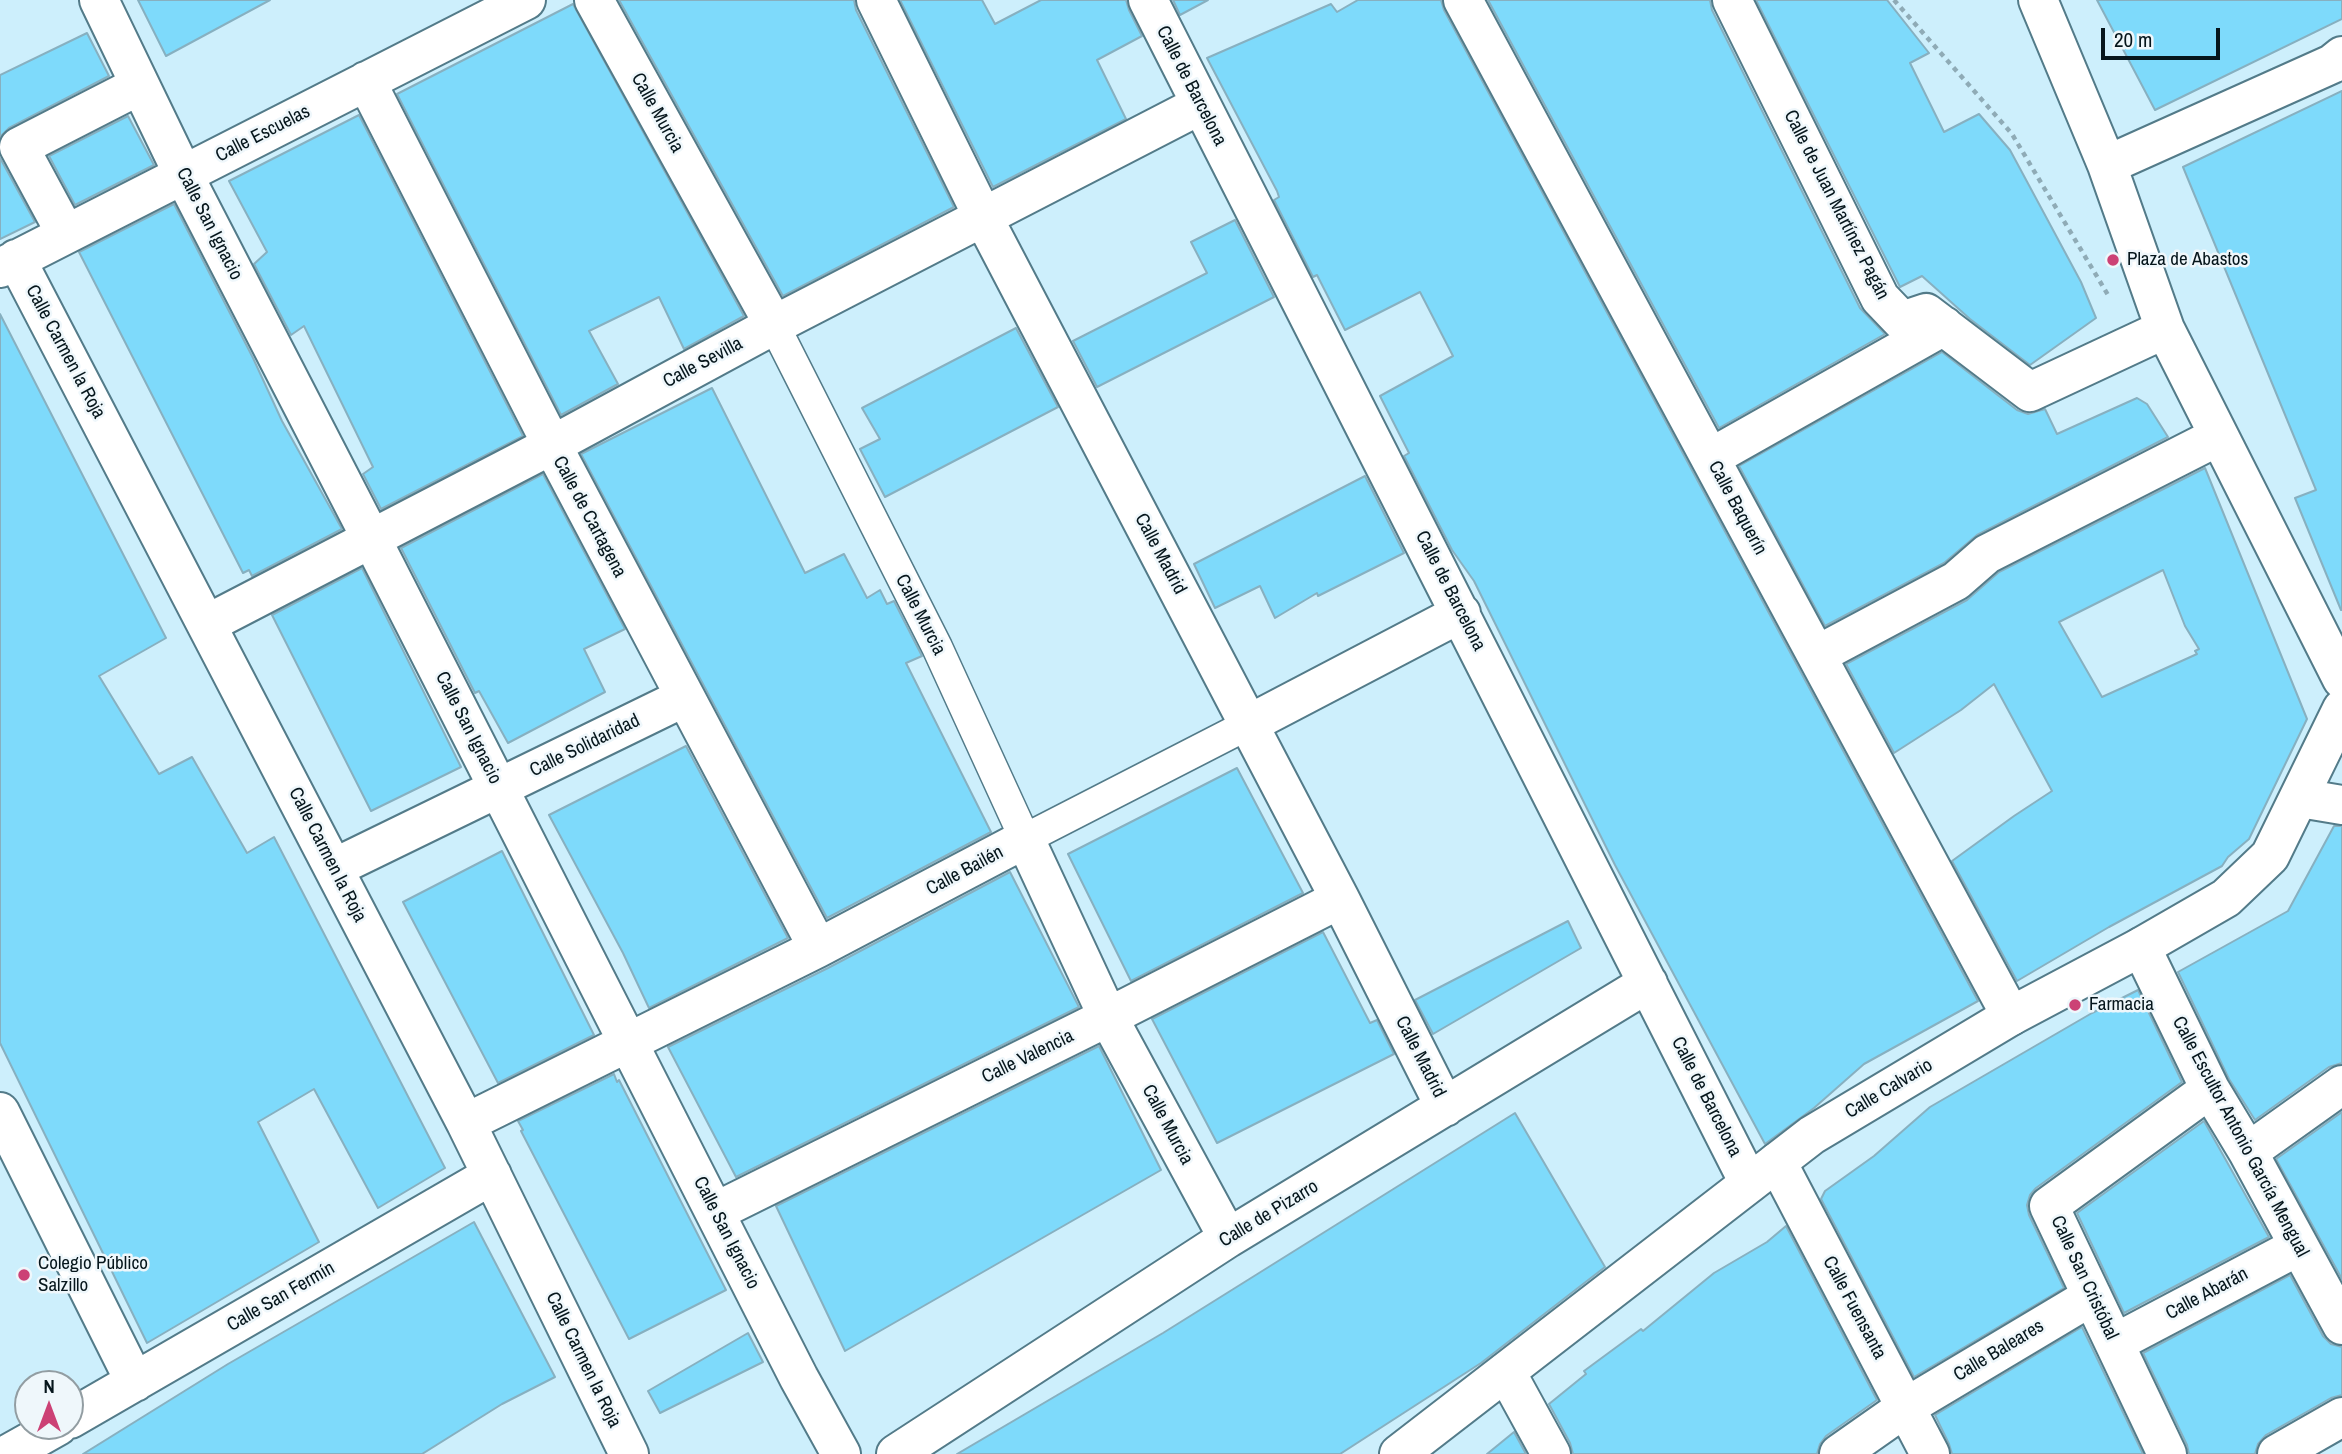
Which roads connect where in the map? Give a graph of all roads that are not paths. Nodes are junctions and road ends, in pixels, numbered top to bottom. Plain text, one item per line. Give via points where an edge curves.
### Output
1 (99, 0) edge
2 (526, 0) edge
3 (594, 0) edge
4 (876, 0) edge
5 (1148, 0) edge
6 (1463, 0) edge
7 (1732, 0) edge
8 (2038, 0) edge
9 (2342, 55) edge
10 (366, 82) junction
11 (140, 85) junction
12 (1200, 105) junction
13 (2107, 165) junction
14 (183, 174) junction
15 (984, 219) junction
16 (66, 234) junction
17 (8, 263) edge
18 (774, 325) junction
19 (1944, 326) junction
20 (2165, 329) junction
21 (2219, 436) junction
22 (552, 445) junction
23 (1710, 458) junction
24 (372, 540) junction
25 (1461, 613) junction
26 (207, 624) junction
27 (1817, 655) junction
28 (2342, 678) edge
29 (685, 697) junction
30 (2342, 709) edge
31 (1249, 724) junction
32 (498, 788) junction
33 (2300, 798) junction
34 (2342, 805) edge
35 (1025, 839) junction
36 (334, 868) junction
37 (1340, 899) junction
38 (2141, 947) junction
39 (818, 948) junction
40 (1647, 983) junction
41 (2011, 1016) junction
42 (1108, 1017) junction
43 (628, 1044) junction
44 (2342, 1085) edge
45 (2210, 1089) junction
46 (1445, 1107) junction
47 (0, 1112) edge
48 (466, 1123) junction
49 (2248, 1152) junction
50 (1763, 1173) junction
51 (492, 1175) junction
52 (715, 1212) junction
53 (1228, 1238) junction
54 (2299, 1245) junction
55 (2092, 1296) junction
56 (2342, 1325) edge
57 (2115, 1343) junction
58 (1506, 1372) junction
59 (135, 1382) junction
60 (1906, 1407) junction
61 (84, 1411) edge
62 (2342, 1417) edge
63 (33, 1440) edge
64 (8, 1454) edge
65 (629, 1454) edge
66 (841, 1454) edge
67 (896, 1454) edge
68 (1399, 1454) edge
69 (1551, 1454) edge
70 (1839, 1454) edge
71 (1930, 1454) edge
72 (2167, 1454) edge
73 (2277, 1454) edge

1 - 11 street, Calle San Ignacio
2 - 10 street, Calle Escuelas
3 - 18 street, Calle Murcia
4 - 15 street, Calle Madrid
5 - 12 street, Calle de Barcelona
6 - 23 street, Calle Baquerín
7 - 19 street, Calle de Juan Martínez Pagán via 1880,298 1902,321 1926,313
8 - 13 street
9 - 13 street via 2332,64
10 - 14 street, Calle Escuelas
10 - 22 street, Calle de Cartagena
11 - 14 street, Calle San Ignacio
11 - 16 street via 19,147
12 - 15 street, Calle Sevilla
12 - 25 street, Calle de Barcelona
13 - 20 street
14 - 16 street, Calle Escuelas
14 - 24 street, Calle San Ignacio
15 - 18 street, Calle Sevilla
15 - 31 street, Calle Madrid
16 - 17 street, Calle Escuelas
17 - 26 street, Calle Carmen la Roja
18 - 22 street, Calle Sevilla
18 - 35 street, Calle Murcia via 937,647
19 - 20 street, Calle de Juan Martínez Pagán via 2030,393
19 - 23 street
20 - 21 street
21 - 27 street via 1987,554 1956,581
21 - 28 street
22 - 24 street, Calle Sevilla
22 - 29 street, Calle de Cartagena
23 - 27 street, Calle Baquerín
24 - 26 street, Calle Sevilla
24 - 32 street, Calle San Ignacio
25 - 31 street, Calle Bailén
25 - 40 street, Calle de Barcelona
26 - 36 street, Calle Carmen la Roja
27 - 41 street, Calle Baquerín
29 - 32 street, Calle Solidaridad
29 - 39 street, Calle de Cartagena
30 - 33 street, Calle Calvario
31 - 35 street, Calle Bailén
31 - 37 street, Calle Madrid
32 - 36 street, Calle Solidaridad
32 - 43 street, Calle San Ignacio
33 - 34 street
33 - 38 street, Calle Calvario via 2270,856 2226,898
35 - 39 street, Calle Bailén
35 - 42 street, Calle Murcia
36 - 48 street, Calle Carmen la Roja
37 - 42 street, Calle Valencia
37 - 46 street, Calle Madrid
38 - 41 street, Calle Calvario
38 - 45 street, Calle Escultor Antonio García Mengual
39 - 43 street, Calle Bailén
40 - 46 street, Calle de Pizarro
40 - 50 street, Calle de Barcelona
41 - 50 street, Calle Calvario via 1812,1135
42 - 52 street, Calle Valencia
42 - 53 street, Calle Murcia
43 - 48 street, Calle Bailén
43 - 52 street, Calle San Ignacio
44 - 49 street
45 - 49 street, Calle Escultor Antonio García Mengual
45 - 55 street, Calle San Cristóbal via 2049,1206
46 - 53 street, Calle de Pizarro
47 - 59 street
48 - 51 street, Calle Carmen la Roja
49 - 54 street, Calle Escultor Antonio García Mengual
50 - 58 street, Calle Calvario
50 - 60 street, Calle Fuensanta
51 - 59 street, Calle San Fermín
51 - 65 street, Calle Carmen la Roja
52 - 66 street, Calle San Ignacio
53 - 67 street, Calle de Pizarro
54 - 56 street, Calle Escultor Antonio García Mengual
54 - 57 street, Calle Abarán
55 - 57 street, Calle San Cristóbal
55 - 60 street, Calle Baleares
57 - 72 street, Calle San Cristóbal
58 - 68 street, Calle Calvario
58 - 69 street
59 - 61 street, Calle San Fermín
60 - 70 street, Calle Baleares
60 - 71 street, Calle Fuensanta
62 - 73 street
63 - 64 street

